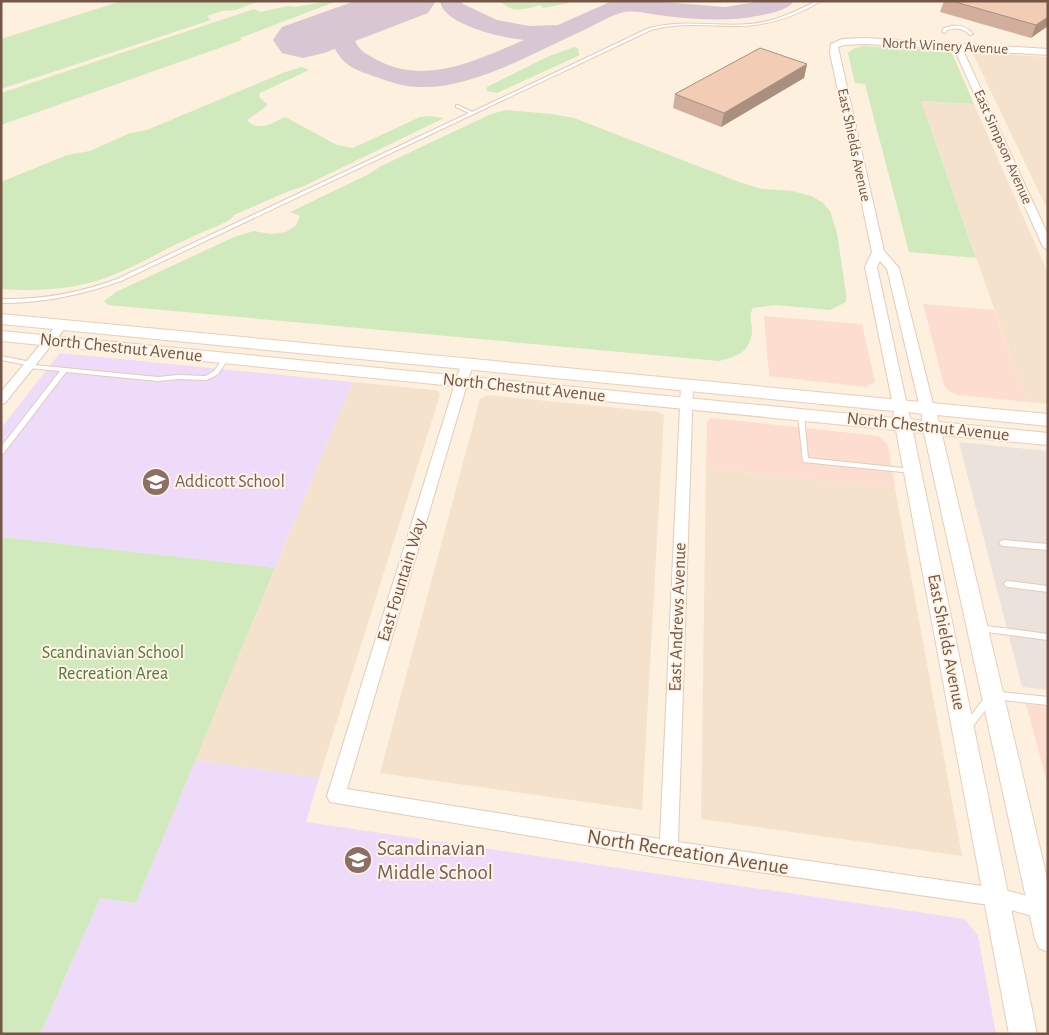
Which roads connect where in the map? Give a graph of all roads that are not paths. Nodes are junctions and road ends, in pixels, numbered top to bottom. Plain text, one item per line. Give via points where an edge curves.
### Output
1 (819, 1) edge
2 (944, 32) dead end
3 (971, 34) dead end
4 (842, 42) joint
5 (957, 46) junction
6 (1048, 52) edge
7 (457, 106) dead end
8 (472, 113) junction
9 (1048, 247) edge
10 (878, 252) junction
11 (1, 301) edge
12 (1, 319) edge
13 (62, 325) junction
14 (1, 336) edge
15 (49, 341) junction
16 (1, 358) edge
17 (226, 358) junction
18 (467, 364) junction
19 (30, 365) junction
20 (65, 369) junction
21 (462, 382) junction
22 (687, 385) junction
23 (1, 400) edge
24 (686, 404) junction
25 (900, 405) junction
26 (927, 408) junction
27 (801, 415) junction
28 (1048, 420) edge
29 (903, 425) junction
30 (931, 428) junction
31 (1048, 439) edge
32 (1, 452) edge
33 (912, 472) junction
34 (1002, 543) dead end
35 (1048, 547) edge
36 (1008, 584) dead end
37 (1048, 589) edge
38 (976, 627) junction
39 (1048, 636) edge
40 (992, 695) junction
41 (1048, 701) edge
42 (964, 733) junction
43 (336, 796) joint
44 (669, 850) junction
45 (996, 897) junction
46 (1040, 908) junction
47 (1048, 939) edge
48 (1023, 1034) edge

1 - 8 lane via 788,18 772,22 661,25
2 - 3 lane via 956,27
4 - 5 street, North Winery Avenue
4 - 10 street, East Shields Avenue via 834,46 834,53
5 - 6 street, North Winery Avenue
5 - 9 street, East Simpson Avenue
7 - 8 lane
8 - 11 lane via 119,280 54,299
10 - 25 street, East Shields Avenue via 871,268
10 - 26 street, East Shields Avenue via 893,268
12 - 13 main road, North Chestnut Avenue
13 - 15 street
13 - 18 main road, North Chestnut Avenue
14 - 15 main road, North Chestnut Avenue
15 - 17 main road, North Chestnut Avenue
15 - 19 street
16 - 19 lane
17 - 20 lane via 218,372 209,378 158,379
17 - 21 main road, North Chestnut Avenue
18 - 21 street, East Fountain Way
18 - 22 main road, North Chestnut Avenue
19 - 20 lane
19 - 23 street
20 - 32 lane
21 - 24 main road, North Chestnut Avenue
21 - 43 street, East Fountain Way
22 - 24 street, East Andrews Avenue
22 - 25 main road, North Chestnut Avenue
24 - 27 main road, North Chestnut Avenue
24 - 44 street, East Andrews Avenue
25 - 26 main road, North Chestnut Avenue
25 - 29 main road, East Shields Avenue
26 - 28 main road, North Chestnut Avenue
26 - 30 main road, East Shields Avenue
27 - 29 main road, North Chestnut Avenue
27 - 33 lane via 805,460
29 - 30 main road, North Chestnut Avenue
29 - 33 main road, East Shields Avenue
30 - 31 main road, North Chestnut Avenue
30 - 38 main road, East Shields Avenue
33 - 42 main road, East Shields Avenue
34 - 35 lane
36 - 37 lane
38 - 39 lane
38 - 40 main road, East Shields Avenue
40 - 41 lane
40 - 42 lane
40 - 46 main road, East Shields Avenue
42 - 45 main road, East Shields Avenue
43 - 44 street, North Recreation Avenue
44 - 45 street, North Recreation Avenue
45 - 46 street, North Recreation Avenue
45 - 48 main road, East Shields Avenue
46 - 47 main road, East Shields Avenue

